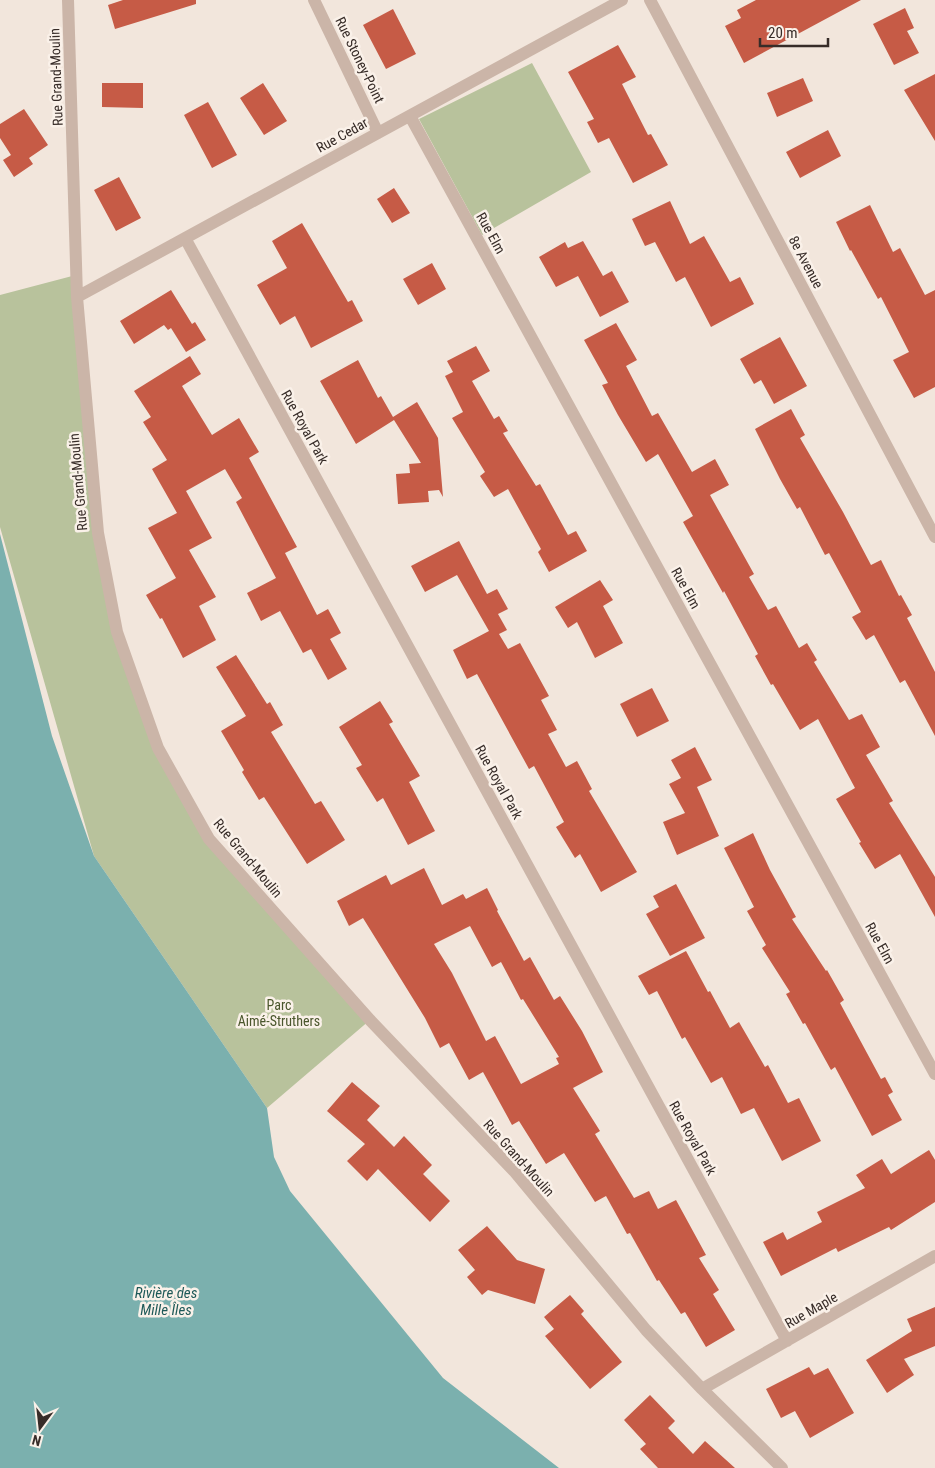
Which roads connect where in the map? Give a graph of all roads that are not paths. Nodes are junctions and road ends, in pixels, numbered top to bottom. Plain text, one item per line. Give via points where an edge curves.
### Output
1 (68, 0) edge
2 (314, 0) edge
3 (622, 0) edge
4 (650, 0) edge
5 (410, 116) junction
6 (378, 133) junction
7 (185, 238) junction
8 (77, 297) junction
9 (935, 537) edge
10 (935, 1074) edge
11 (935, 1256) edge
12 (787, 1340) junction
13 (702, 1389) junction
14 (782, 1468) edge

1 - 8 street, Rue Grand-Moulin
2 - 6 street, Rue Stoney-Point
3 - 5 street, Rue Cedar
4 - 9 street, 8e Avenue
5 - 6 street, Rue Cedar
5 - 10 street, Rue Elm
6 - 7 street, Rue Cedar
7 - 8 street, Rue Cedar
7 - 12 street, Rue Royal Park
8 - 13 street, Rue Grand-Moulin via 98,533 117,632 158,748 209,839 370,1020 514,1171 646,1330
11 - 12 street, Rue Maple
12 - 13 street, Rue Maple
13 - 14 street, Rue Grand-Moulin

